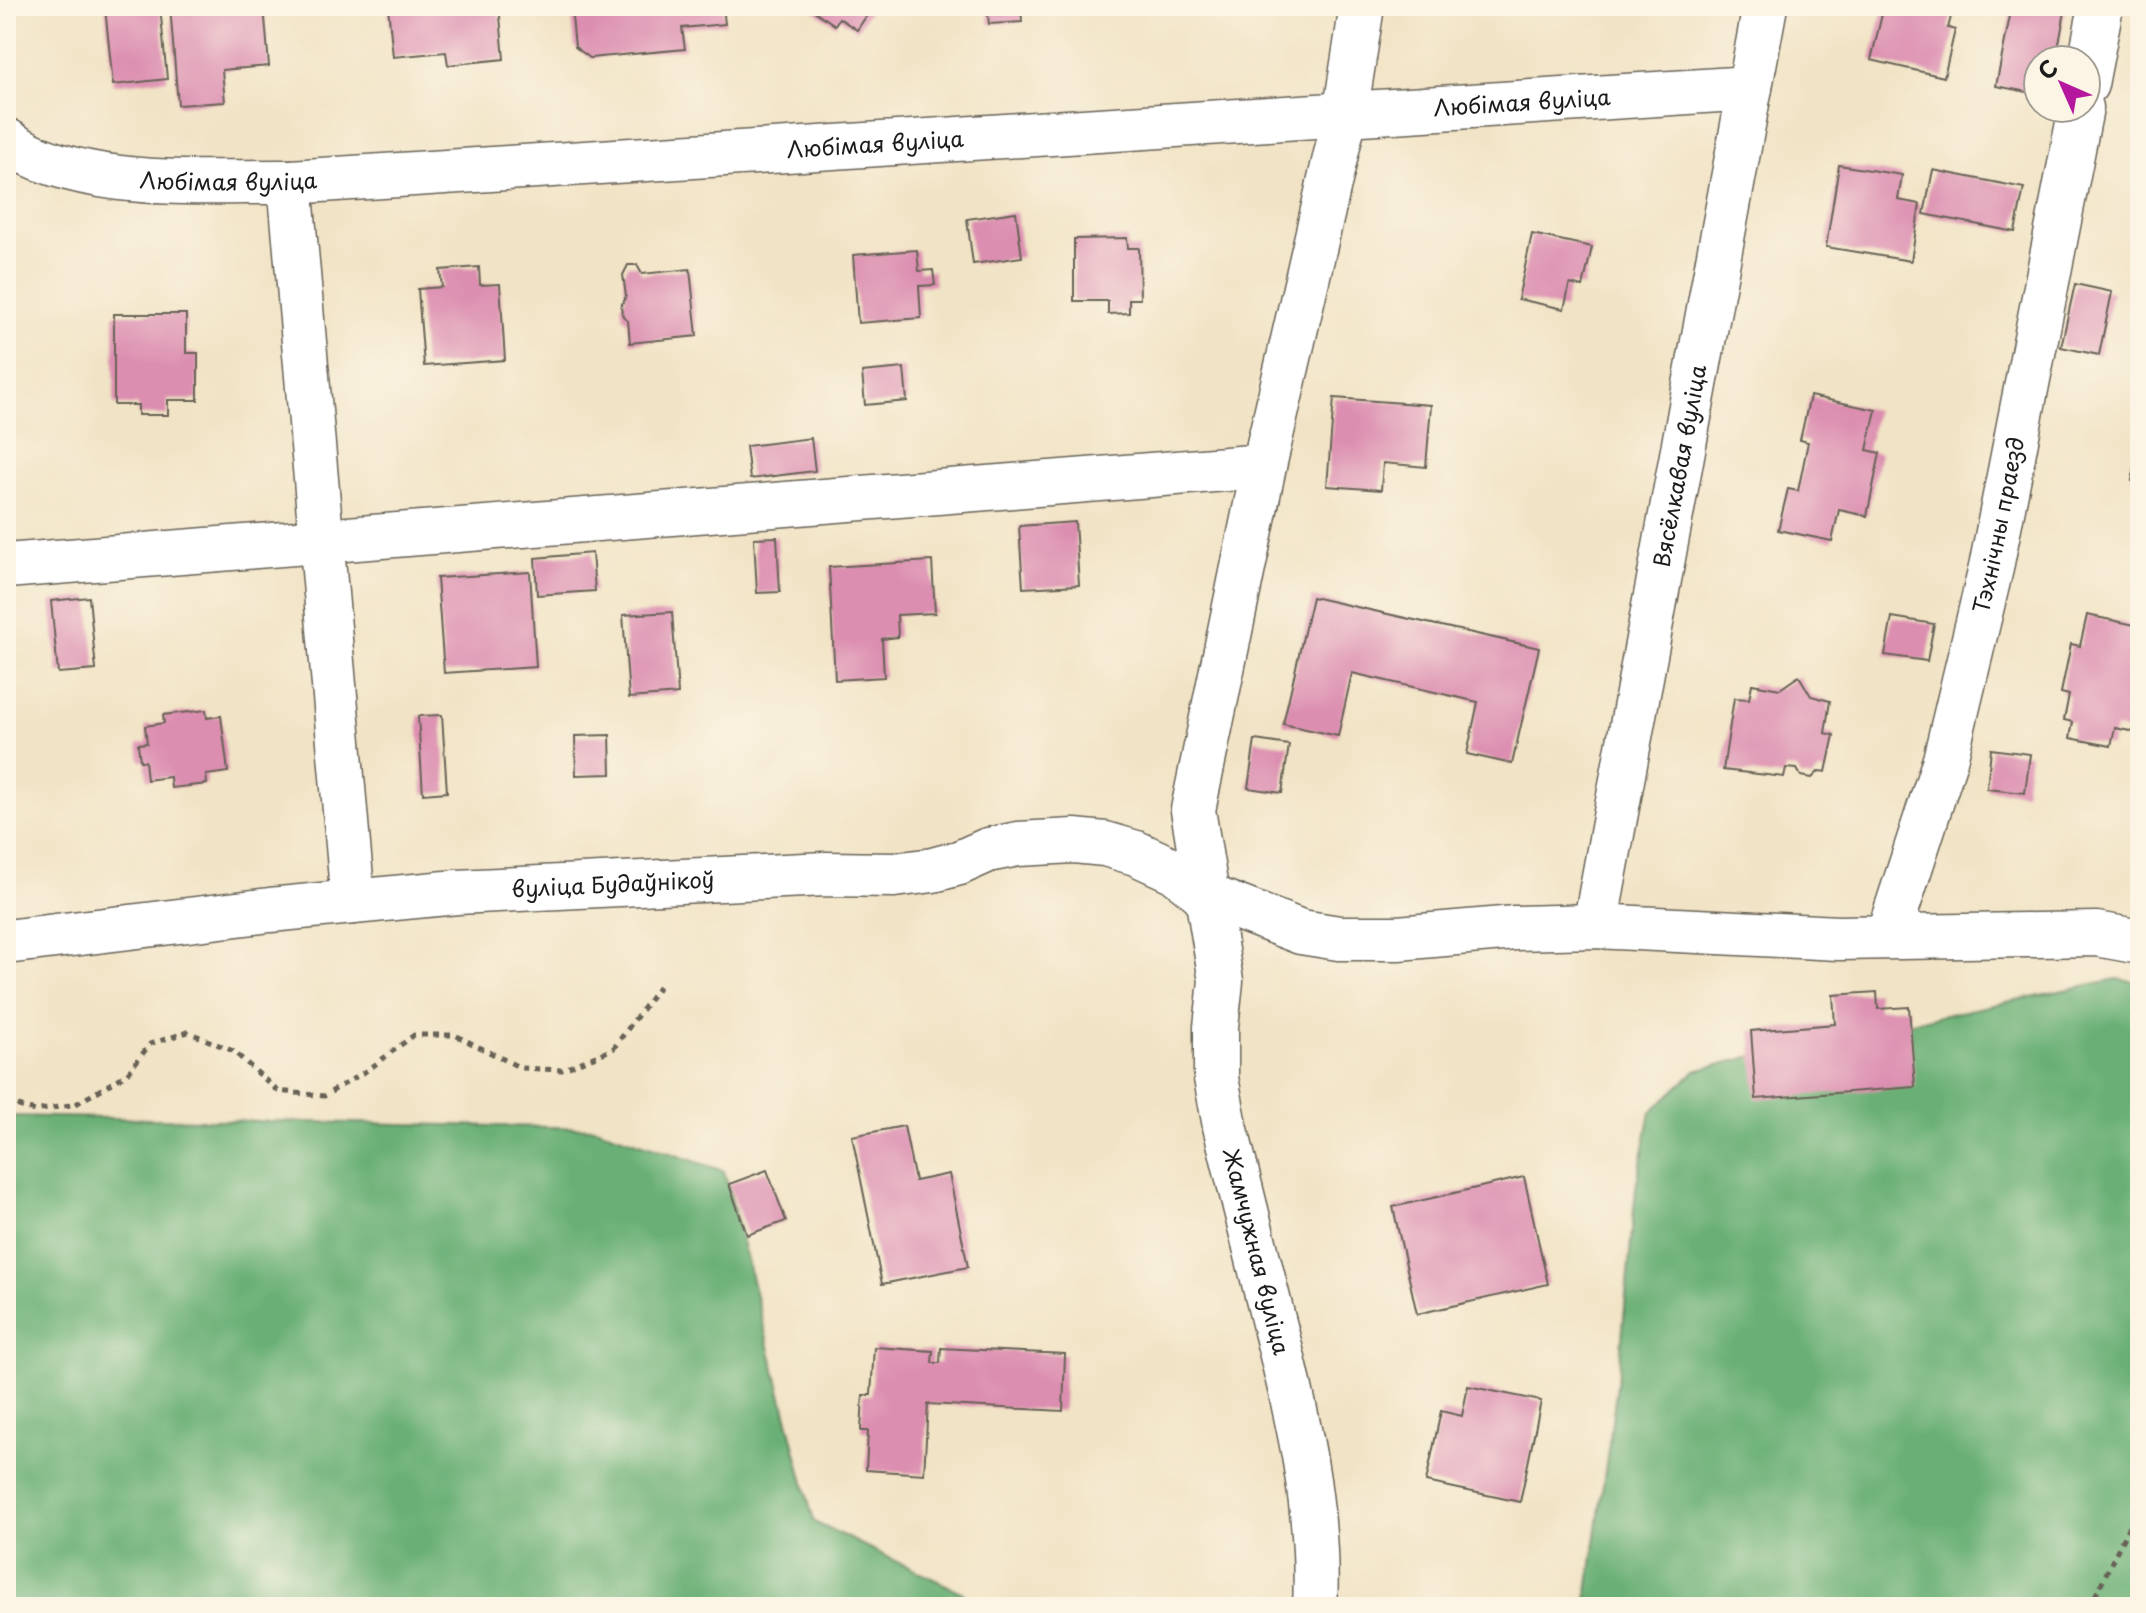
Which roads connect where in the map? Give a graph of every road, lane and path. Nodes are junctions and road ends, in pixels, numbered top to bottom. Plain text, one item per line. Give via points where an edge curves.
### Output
1 (1362, 6) edge
2 (1765, 6) edge
3 (2101, 6) edge
4 (2094, 44) edge
5 (1750, 88) junction
6 (1345, 115) junction
7 (2078, 124) edge
8 (6, 140) edge
9 (290, 182) junction
10 (1264, 466) junction
11 (321, 540) junction
12 (6, 566) edge
13 (1205, 895) junction
14 (353, 902) junction
15 (1595, 926) junction
16 (1888, 936) junction
17 (6, 942) edge
18 (2140, 942) edge
19 (660, 985) dead end
20 (6, 1102) edge
21 (2140, 1503) edge
22 (1315, 1607) edge
23 (2090, 1607) edge

1 - 6 street, Жамчужная вуліца
2 - 5 street, Вясёлкавая вуліца
3 - 4 street
5 - 6 street, Любімая вуліца
5 - 15 street, Вясёлкавая вуліца
6 - 9 street, Любімая вуліца
6 - 10 street, Жамчужная вуліца
7 - 16 street, Тэхнічны праезд via 1991,568 1945,760
8 - 9 street, Любімая вуліца via 70,169 120,179
9 - 11 street
10 - 11 street
10 - 13 street, Жамчужная вуліца via 1193,810
11 - 12 street
11 - 14 street
13 - 14 street, вуліца Будаўнікоў via 1175,871 1136,853 1074,841 1003,847 946,867 894,875 457,892
13 - 15 street, вуліца Будаўнікоў via 1301,932 1339,938
13 - 22 street, Жамчужная вуліца via 1221,981 1216,1078 1299,1425 1318,1561
14 - 17 street, вуліца Будаўнікоў
15 - 16 street, вуліца Будаўнікоў
16 - 18 street, вуліца Будаўнікоў via 2097,934
19 - 20 path via 613,1049 562,1070 521,1068 455,1035 414,1035 324,1096 278,1091 233,1051 188,1032 150,1044 127,1074 76,1104 35,1111
21 - 23 path

